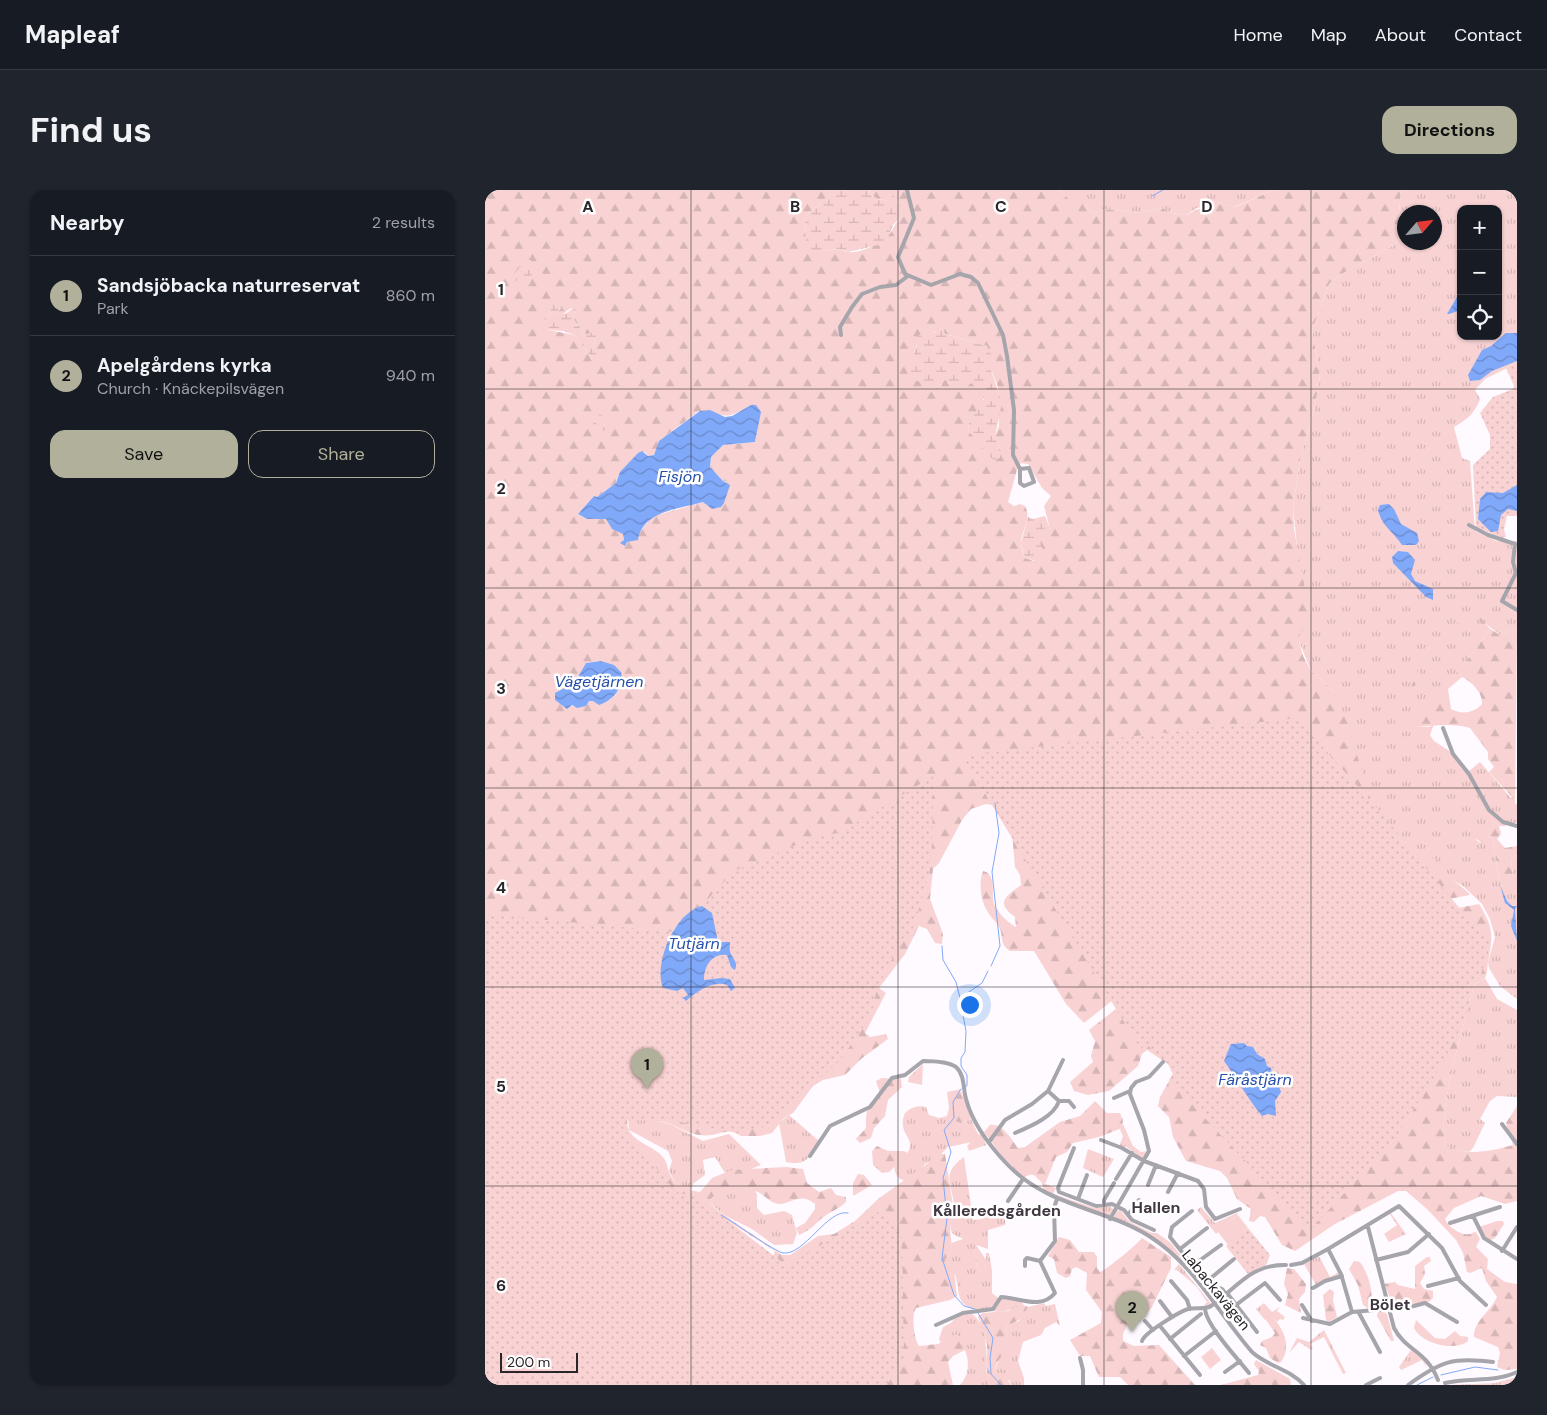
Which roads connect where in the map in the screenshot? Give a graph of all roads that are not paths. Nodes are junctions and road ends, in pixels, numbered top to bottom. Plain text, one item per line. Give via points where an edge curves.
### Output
1 (907, 190) edge
2 (908, 276) junction
3 (841, 335) dead end
4 (1020, 470) junction
5 (1469, 525) dead end
6 (1517, 610) edge
7 (1443, 728) dead end
8 (1517, 826) edge
9 (1063, 1060) dead end
10 (1163, 1062) dead end
11 (1048, 1090) junction
12 (1130, 1091) junction
13 (1114, 1098) dead end
14 (1059, 1101) junction
15 (1074, 1107) dead end
16 (1502, 1124) dead end
17 (1015, 1133) dead end
18 (1101, 1140) dead end
19 (989, 1142) junction
20 (1517, 1144) edge
21 (1074, 1148) dead end
22 (1132, 1153) junction
23 (810, 1156) dead end
24 (1145, 1161) junction
25 (1156, 1165) junction
26 (1178, 1173) junction
27 (1087, 1176) dead end
28 (1023, 1179) junction
29 (1148, 1184) dead end
30 (1168, 1192) dead end
31 (1057, 1199) junction
32 (1078, 1199) junction
33 (1139, 1200) dead end
34 (1008, 1201) dead end
35 (1104, 1205) junction
36 (1117, 1207) junction
37 (1499, 1207) dead end
38 (1240, 1210) dead end
39 (1192, 1211) dead end
40 (1128, 1215) junction
41 (1473, 1216) junction
42 (1110, 1219) junction
43 (1450, 1223) dead end
44 (1368, 1227) junction
45 (1517, 1227) edge
46 (1207, 1228) dead end
47 (1154, 1230) dead end
48 (1429, 1234) junction
49 (1221, 1245) dead end
50 (1180, 1249) junction
51 (1328, 1249) junction
52 (1502, 1251) junction
53 (1233, 1259) dead end
54 (1517, 1259) edge
55 (1376, 1260) junction
56 (1040, 1261) junction
57 (1285, 1265) dead end
58 (1291, 1265) dead end
59 (1025, 1266) dead end
60 (1192, 1266) junction
61 (1342, 1276) junction
62 (1459, 1278) junction
63 (1171, 1280) dead end
64 (1206, 1282) junction
65 (1428, 1286) dead end
66 (1313, 1288) dead end
67 (1227, 1293) junction
68 (1280, 1300) dead end
69 (1160, 1301) dead end
70 (1215, 1303) junction
71 (1236, 1305) junction
72 (1302, 1305) dead end
73 (1486, 1305) dead end
74 (1387, 1307) junction
75 (1205, 1308) junction
76 (1190, 1309) junction
77 (1352, 1312) junction
78 (1359, 1313) junction
79 (1201, 1314) dead end
80 (1172, 1317) junction
81 (1303, 1318) dead end
82 (1145, 1321) dead end
83 (1312, 1321) junction
84 (1457, 1322) dead end
85 (936, 1325) dead end
86 (1160, 1326) junction
87 (1153, 1330) junction
88 (1216, 1331) junction
89 (1257, 1332) dead end
90 (1170, 1339) junction
91 (1142, 1341) dead end
92 (1380, 1352) dead end
93 (1184, 1356) junction
94 (1080, 1358) dead end
95 (1239, 1361) junction
96 (1493, 1362) dead end
97 (1433, 1367) junction
98 (1225, 1372) dead end
99 (1517, 1372) edge
100 (1249, 1373) dead end
101 (1200, 1375) dead end
102 (1380, 1378) dead end
103 (1439, 1380) junction
104 (1445, 1384) edge
105 (1083, 1385) edge
106 (1303, 1385) edge
107 (1366, 1385) edge
108 (1409, 1385) edge
109 (1435, 1385) edge

1 - 2 street via 914,218 898,256 900,266
2 - 3 street via 896,285 862,294 840,327
2 - 4 street via 931,285 960,274 978,283 1004,341 1014,410 1013,460
4 - 4 street via 1020,484 1024,486 1034,482 1029,468
5 - 6 street via 1515,544 1513,562 1517,567 1516,573 1502,601
7 - 8 street via 1453,754 1469,774 1489,810 1503,822
9 - 11 street
10 - 12 street via 1149,1076 1134,1084
11 - 14 street
11 - 19 street via 1005,1120
12 - 13 street
12 - 24 street via 1149,1145
14 - 15 street via 1069,1101
14 - 17 street via 1041,1119
16 - 20 street
18 - 22 street
19 - 23 street, Labackavägen via 969,1107 957,1069 948,1064 926,1061 905,1075 892,1078 871,1106 830,1126
19 - 28 street, Labackavägen
21 - 32 street via 1058,1190
22 - 24 street
22 - 35 street
24 - 25 street
24 - 36 street
25 - 26 street
25 - 29 street
26 - 30 street
26 - 38 street via 1201,1184 1205,1207 1215,1219
27 - 32 street
28 - 31 street, Labackavägen
28 - 34 street
31 - 42 street, Labackavägen
31 - 56 street via 1054,1208 1055,1241
32 - 35 street via 1096,1206
33 - 40 street
35 - 36 street
36 - 40 street
36 - 42 street
37 - 41 street
39 - 50 street via 1170,1230 1170,1237
40 - 47 street
41 - 43 street
41 - 52 street via 1483,1238
42 - 70 street, Labackavägen via 1141,1232 1167,1250 1185,1266
44 - 48 street via 1399,1206
44 - 51 street
44 - 55 street
45 - 52 street
46 - 50 street
48 - 55 street via 1408,1252
48 - 62 street via 1446,1252
49 - 60 street
50 - 60 street
51 - 58 street via 1302,1263
51 - 61 street
52 - 54 street
53 - 64 street
55 - 74 street
56 - 59 street via 1027,1258
56 - 85 street via 1055,1293 1051,1297 1035,1303 1001,1297 993,1309 963,1313
57 - 67 street via 1261,1268
60 - 64 street
61 - 66 street
61 - 77 street
62 - 65 street
62 - 73 street
63 - 76 street
64 - 67 street
67 - 70 street
67 - 71 street
68 - 71 street via 1265,1283
69 - 80 street
70 - 75 street
70 - 106 street, Labackavägen via 1256,1356 1292,1375
71 - 89 street
72 - 83 street
74 - 78 street
74 - 84 street via 1407,1308 1427,1303
74 - 97 street via 1398,1335
75 - 76 street
75 - 88 street
76 - 80 street
77 - 78 street
77 - 83 street via 1333,1323
78 - 92 street
79 - 90 street
80 - 86 street
81 - 83 street
82 - 87 street
86 - 87 street
86 - 90 street
87 - 91 street
88 - 93 street
88 - 95 street
90 - 93 street
93 - 101 street
94 - 105 street
95 - 98 street
95 - 100 street
96 - 97 street via 1462,1360
97 - 103 street
97 - 108 street
99 - 104 street via 1499,1378
102 - 107 street
103 - 104 street
103 - 109 street

